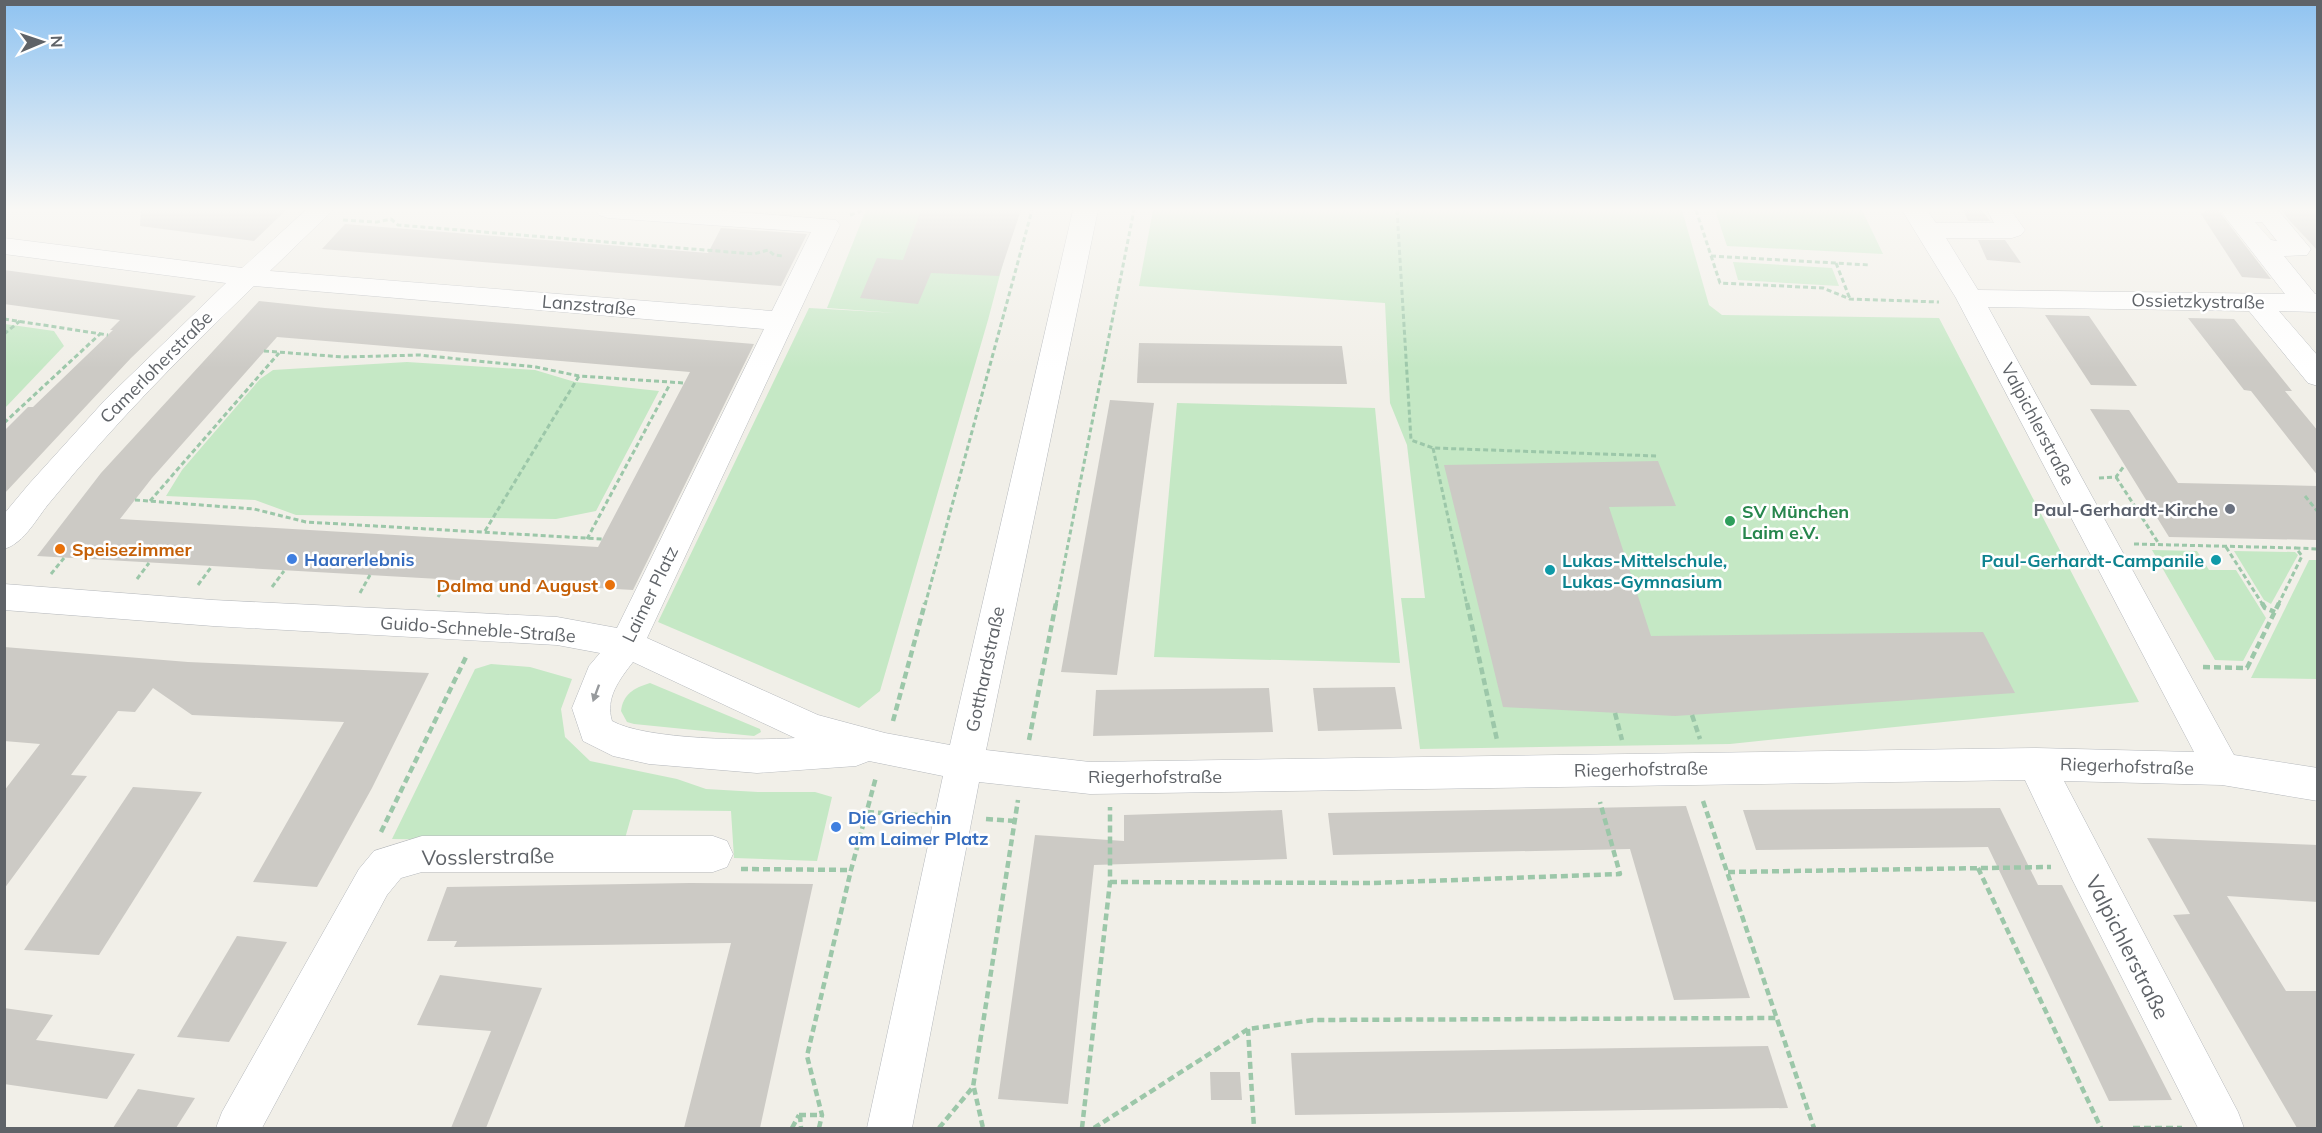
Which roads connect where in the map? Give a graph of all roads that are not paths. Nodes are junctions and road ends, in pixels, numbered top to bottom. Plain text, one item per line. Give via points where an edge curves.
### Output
1 (136, 263) edge
2 (262, 263) edge
3 (808, 263) edge
4 (1074, 263) edge
5 (1948, 263) edge
6 (2276, 263) edge
7 (247, 277) junction
8 (1972, 300) junction
9 (2257, 302) junction
10 (2312, 303) edge
11 (780, 321) junction
12 (2318, 376) edge
13 (4, 537) edge
14 (4, 597) edge
15 (627, 644) junction
16 (885, 749) junction
17 (964, 764) junction
18 (2036, 764) junction
19 (2222, 769) junction
20 (2318, 785) edge
21 (713, 854) road end
22 (238, 1128) edge
23 (889, 1128) edge
24 (2222, 1128) edge

1 - 7 street, Lanzstraße
2 - 7 street, Camerloherstraße
3 - 11 street, Laimer Platz
4 - 17 street, Gotthardstraße
5 - 8 street, Valpichlerstraße
6 - 10 street
7 - 11 street, Lanzstraße
7 - 13 street, Camerloherstraße via 113,409
8 - 9 street, Ossietzkystraße
8 - 19 street, Valpichlerstraße
9 - 10 street, Ossietzkystraße
9 - 12 street
11 - 15 street, Laimer Platz
14 - 15 street, Guido-Schneble-Straße via 213,613 557,631
15 - 16 street, Guido-Schneble-Straße via 811,729
15 -> 16 street, Laimer Platz via 602,676 591,708 596,730 613,740 648,748 756,757
16 - 17 street, Guido-Schneble-Straße
17 - 18 street, Riegerhofstraße via 1090,778
17 - 23 street, Gotthardstraße
18 - 19 street, Riegerhofstraße
18 - 24 street, Valpichlerstraße
19 - 20 street, Riegerhofstraße
21 - 22 street, Vosslerstraße via 422,854 388,864 373,882

